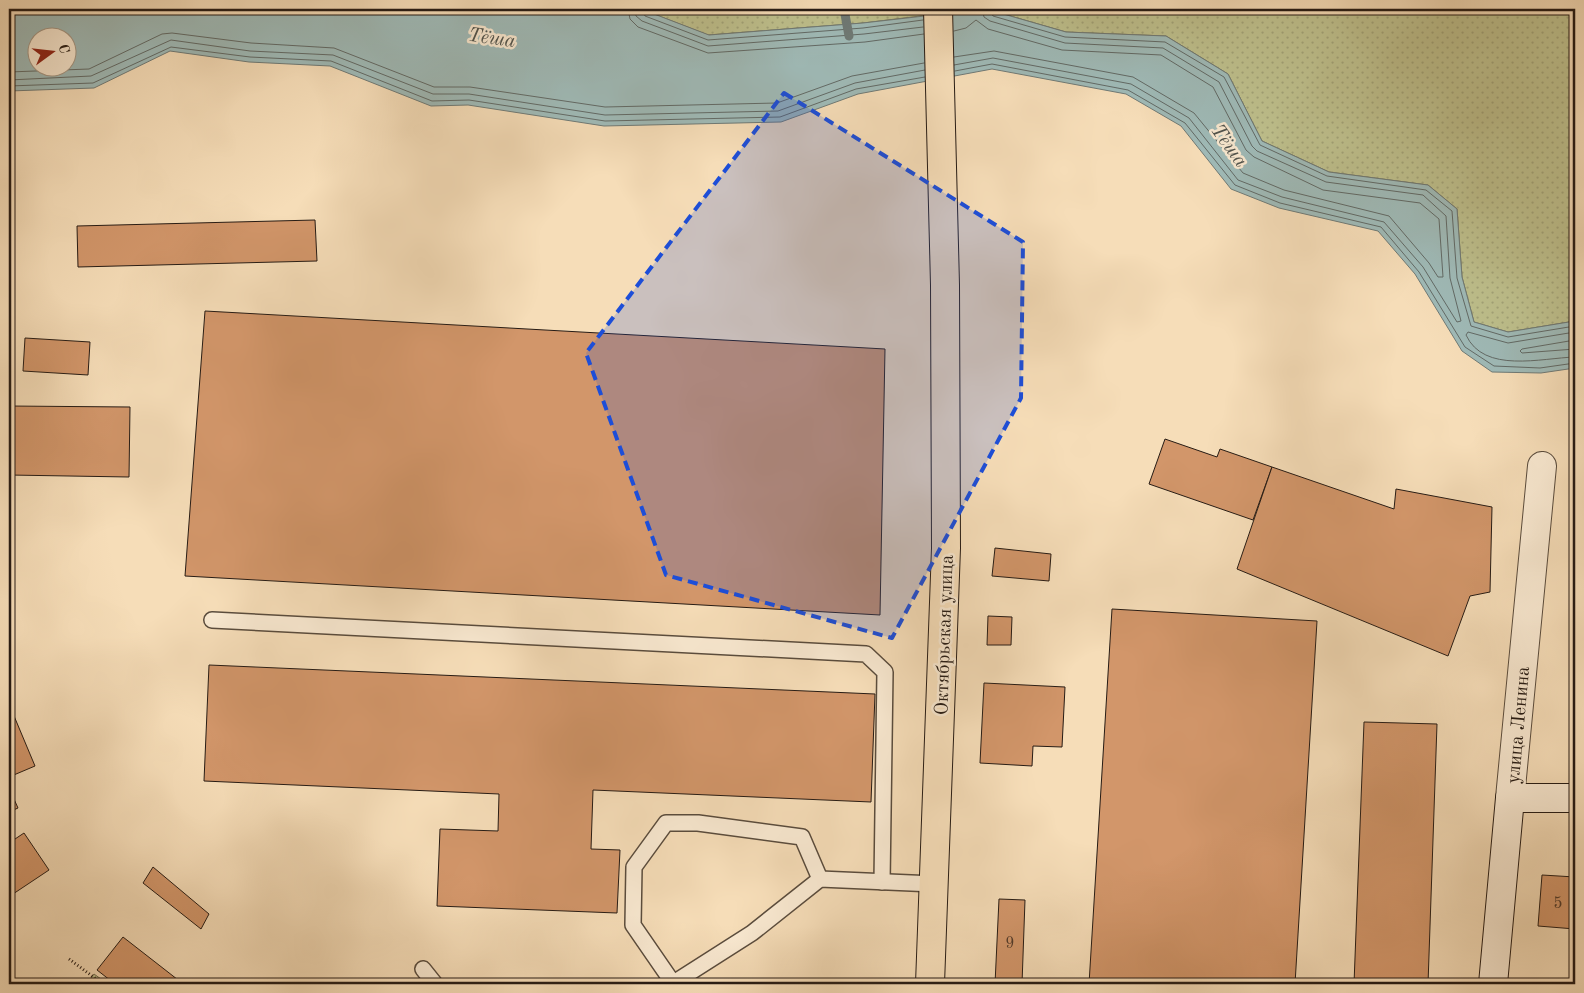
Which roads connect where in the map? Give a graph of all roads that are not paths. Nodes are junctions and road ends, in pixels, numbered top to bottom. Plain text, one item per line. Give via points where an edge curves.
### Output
1 (938, 9) edge
2 (1542, 466) dead end
3 (212, 620) dead end
4 (1510, 798) junction
5 (1575, 798) edge
6 (820, 879) junction
7 (882, 882) junction
8 (934, 884) junction
9 (423, 969) dead end
10 (435, 984) edge
11 (672, 984) edge
12 (930, 984) edge
13 (1493, 984) edge

1 - 8 main road, Октябрьская улица via 945,285 946,548
2 - 4 street, улица Ленина
3 - 7 lane via 866,654 885,672
4 - 5 street
4 - 13 street, улица Ленина
6 - 7 lane
6 - 11 lane via 752,933
6 - 11 lane via 802,837 698,822 666,823 634,867 633,925
7 - 8 lane
8 - 12 main road, Октябрьская улица
9 - 10 lane

